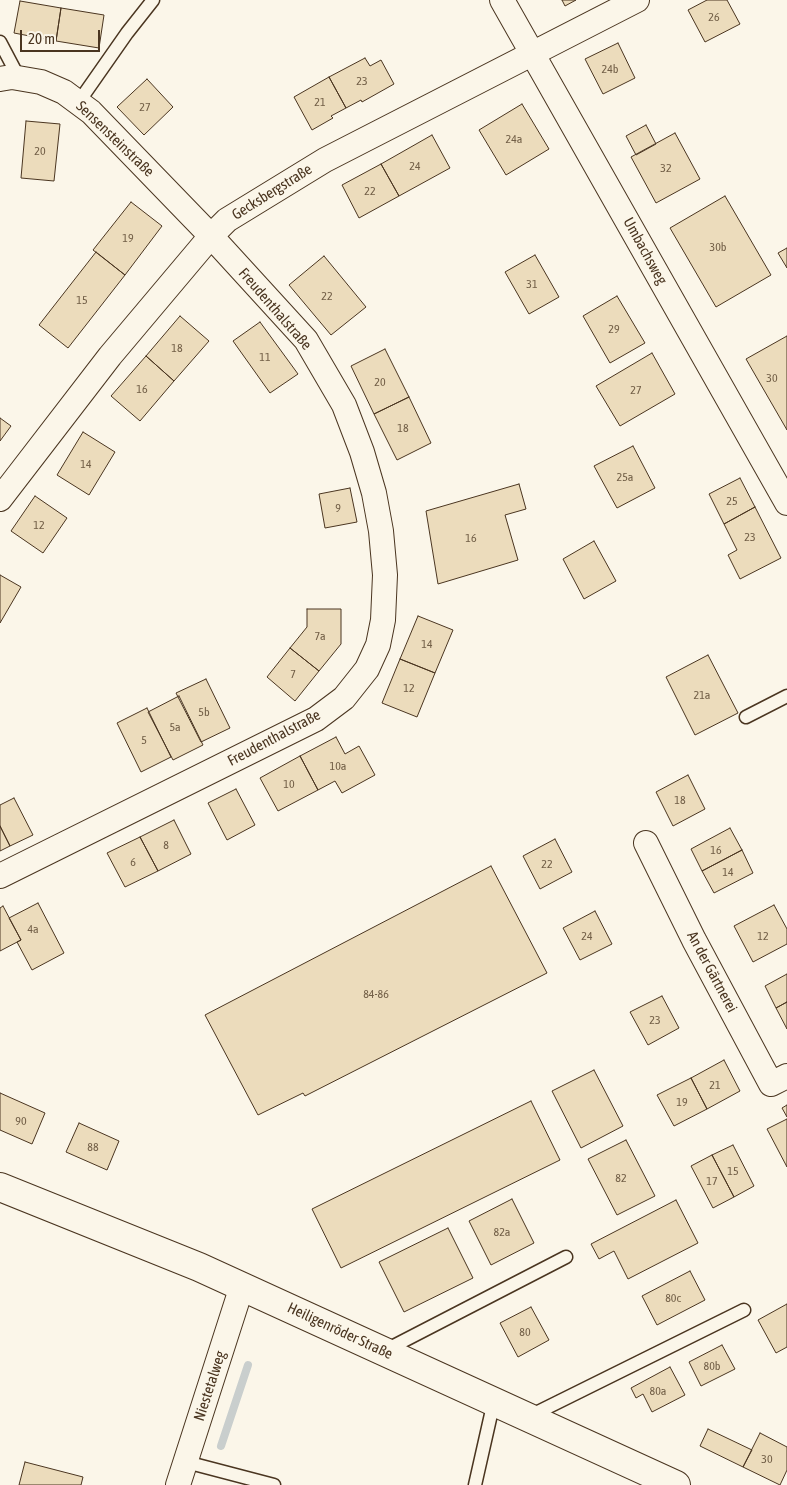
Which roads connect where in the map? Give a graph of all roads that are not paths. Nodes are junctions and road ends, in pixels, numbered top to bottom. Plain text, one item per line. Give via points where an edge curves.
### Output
1 (153, 0) edge
2 (502, 0) edge
3 (637, 0) edge
4 (0, 42) edge
5 (532, 52) junction
6 (10, 78) edge
7 (78, 102) junction
8 (211, 236) junction
9 (0, 499) edge
10 (787, 503) edge
11 (787, 696) edge
12 (746, 717) dead end
13 (646, 843) dead end
14 (0, 876) edge
15 (787, 1076) edge
16 (0, 1187) edge
17 (566, 1257) dead end
18 (242, 1286) junction
19 (744, 1310) dead end
20 (384, 1351) junction
21 (494, 1401) junction
22 (528, 1417) junction
23 (186, 1462) junction
24 (178, 1485) edge
25 (274, 1485) edge
26 (475, 1485) edge
27 (676, 1485) edge

1 - 7 lane
2 - 5 street, Umbachsweg
3 - 5 street, Gecksbergstraße
4 - 6 lane
5 - 8 street, Gecksbergstraße via 325,160 227,220
5 - 10 street, Umbachsweg
6 - 7 street, Sensensteinstraße via 41,82
7 - 8 street, Sensensteinstraße
8 - 9 street, Gecksbergstraße via 110,356
8 - 14 street, Freudenthalstraße via 306,340 344,405 362,452 381,531 385,575 378,645 367,669 344,698 316,719
11 - 12 lane
13 - 15 street, An der Gärtnerei via 771,1084
16 - 18 street, Heiligenröder Straße
17 - 20 lane
18 - 20 street, Heiligenröder Straße
18 - 23 street, Niestetalweg
19 - 22 lane
20 - 21 street, Heiligenröder Straße
21 - 22 street, Heiligenröder Straße
21 - 26 lane
22 - 27 street, Heiligenröder Straße
23 - 24 street, Niestetalweg
23 - 25 lane

